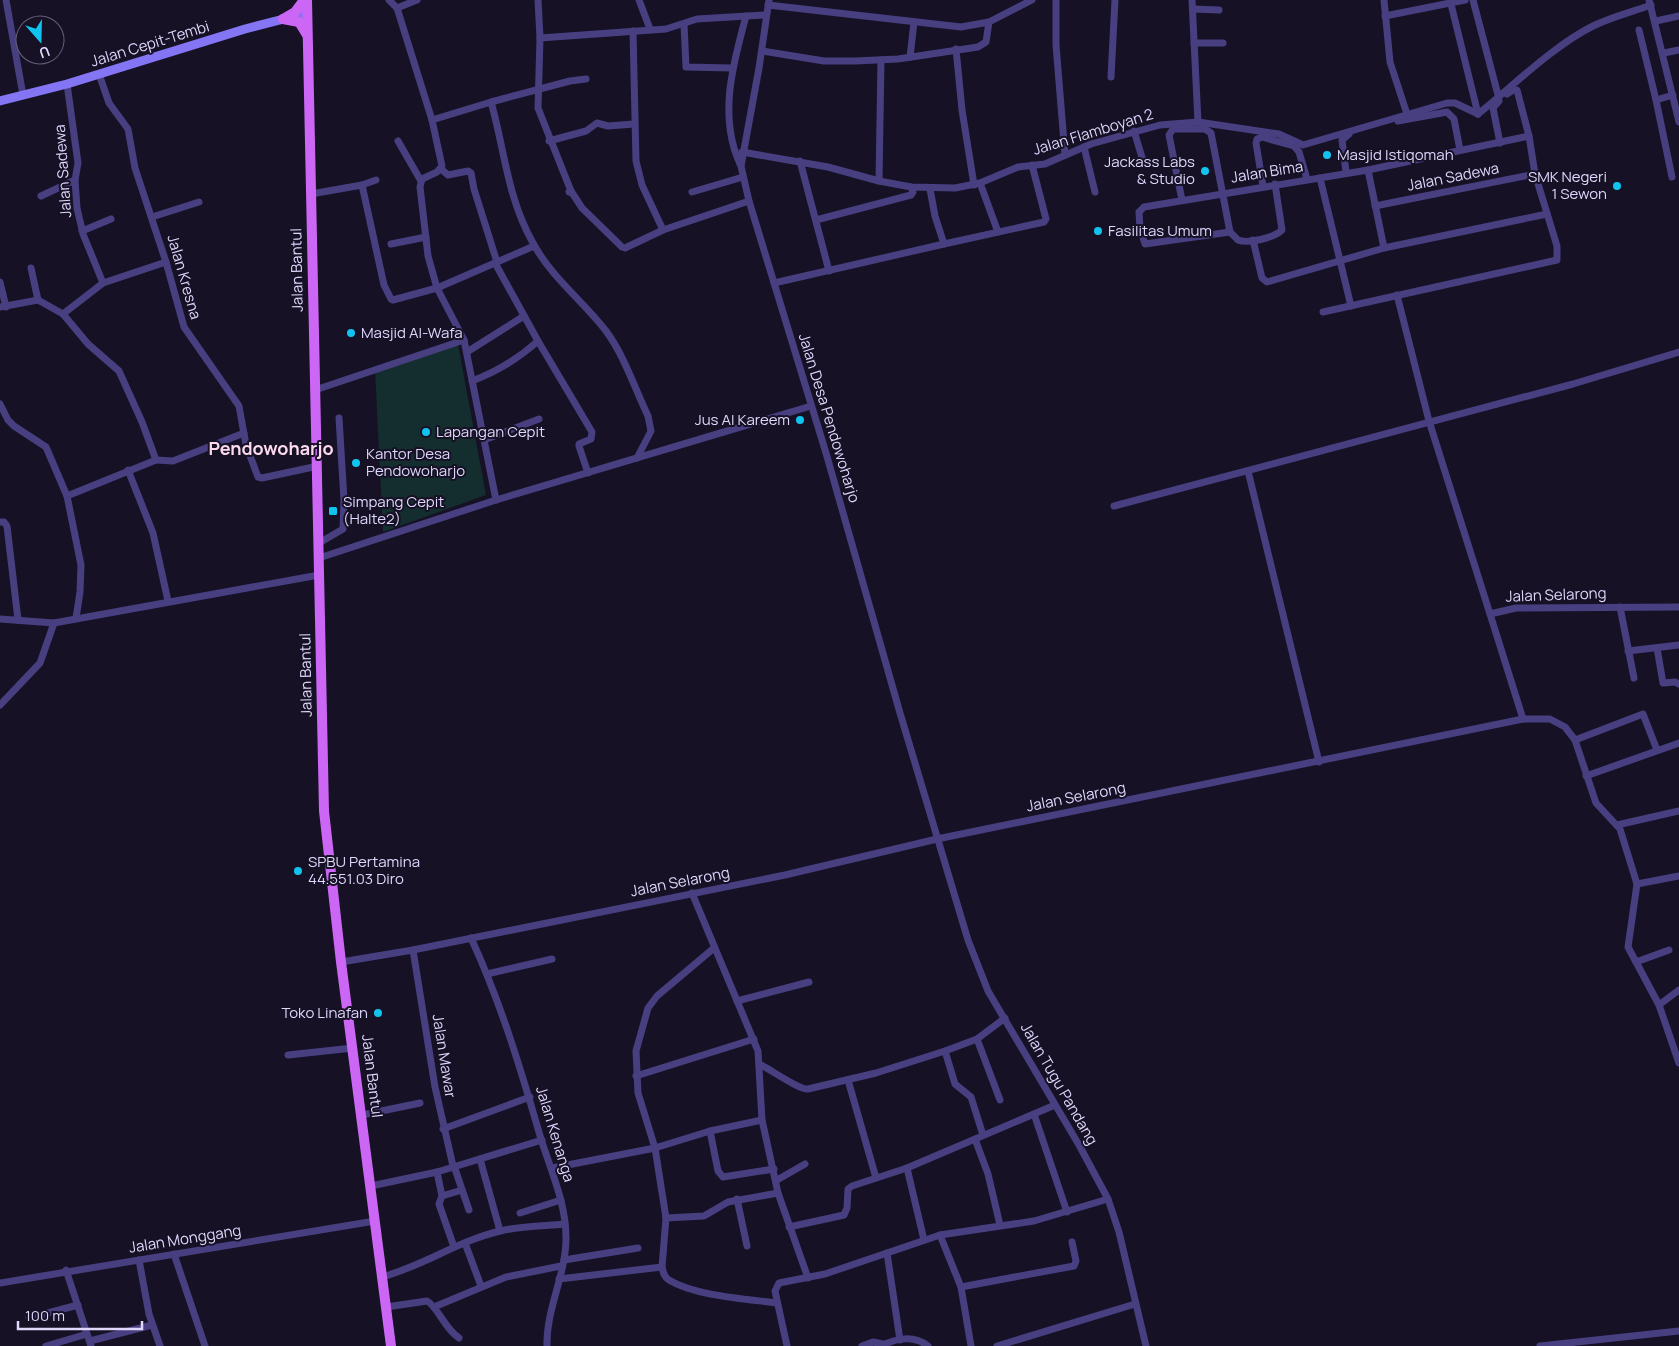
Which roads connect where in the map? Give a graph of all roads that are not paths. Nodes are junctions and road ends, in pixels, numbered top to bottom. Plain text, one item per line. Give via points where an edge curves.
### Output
1 (6, 0) edge
2 (306, 0) edge
3 (389, 0) edge
4 (417, 0) edge
5 (538, 0) edge
6 (639, 0) edge
7 (1032, 0) edge
8 (1056, 0) edge
9 (1115, 0) edge
10 (1192, 0) edge
11 (1384, 0) edge
12 (1465, 0) edge
13 (1474, 0) edge
14 (768, 3) edge
15 (1441, 3) edge
16 (1650, 3) edge
17 (1452, 4) junction
18 (397, 8) junction
19 (1192, 9) junction
20 (1219, 10) dead end
21 (307, 13) junction
22 (766, 15) junction
23 (746, 16) junction
24 (1385, 16) junction
25 (1679, 16) edge
26 (282, 19) junction
27 (1656, 21) junction
28 (914, 22) junction
29 (989, 22) junction
30 (684, 24) junction
31 (650, 29) junction
32 (1639, 30) dead end
33 (632, 31) junction
34 (307, 36) junction
35 (540, 38) junction
36 (1194, 43) junction
37 (1223, 43) dead end
38 (956, 49) junction
39 (1679, 50) edge
40 (762, 51) junction
41 (1664, 54) junction
42 (910, 57) junction
43 (881, 60) junction
44 (732, 68) junction
45 (99, 74) junction
46 (1111, 77) dead end
47 (586, 79) dead end
48 (67, 84) junction
49 (1679, 85) edge
50 (538, 90) junction
51 (1672, 91) junction
52 (23, 95) junction
53 (1498, 95) junction
54 (1656, 100) junction
55 (0, 101) edge
56 (491, 102) junction
57 (1407, 114) junction
58 (1478, 114) junction
59 (432, 120) junction
60 (1198, 122) junction
61 (1679, 122) edge
62 (634, 124) junction
63 (1134, 131) junction
64 (1529, 138) junction
65 (398, 141) dead end
66 (549, 141) junction
67 (1500, 143) junction
68 (1084, 147) junction
69 (1460, 150) junction
70 (742, 152) junction
71 (1065, 155) junction
72 (800, 161) junction
73 (1144, 164) dead end
74 (741, 166) junction
75 (1032, 166) junction
76 (441, 169) junction
77 (1368, 170) junction
78 (1346, 172) junction
79 (1535, 174) junction
80 (1672, 176) dead end
81 (743, 177) junction
82 (1320, 178) junction
83 (1307, 179) junction
84 (76, 180) junction
85 (376, 180) dead end
86 (421, 181) junction
87 (879, 181) junction
88 (977, 184) junction
89 (1274, 184) junction
90 (362, 185) junction
91 (1263, 186) junction
92 (911, 187) junction
93 (930, 189) junction
94 (692, 192) dead end
95 (1095, 192) dead end
96 (1224, 193) junction
97 (311, 194) junction
98 (41, 196) dead end
99 (1182, 200) junction
100 (749, 201) junction
101 (199, 202) dead end
102 (1376, 206) junction
103 (1547, 214) junction
104 (152, 217) junction
105 (111, 219) dead end
106 (816, 220) junction
107 (663, 230) junction
108 (82, 231) junction
109 (998, 232) junction
110 (1230, 232) junction
111 (426, 237) junction
112 (1253, 240) junction
113 (391, 244) dead end
114 (944, 244) junction
115 (534, 246) junction
116 (1384, 248) junction
117 (1338, 261) junction
118 (166, 262) junction
119 (496, 263) junction
120 (31, 268) dead end
121 (829, 271) junction
122 (0, 282) edge
123 (103, 282) junction
124 (774, 283) junction
125 (437, 288) junction
126 (1397, 295) junction
127 (38, 300) junction
128 (1351, 306) junction
129 (3, 307) edge
130 (1323, 312) dead end
131 (63, 314) junction
132 (524, 316) junction
133 (464, 340) junction
134 (538, 341) junction
135 (467, 352) junction
136 (1679, 352) edge
137 (472, 381) junction
138 (315, 390) junction
139 (0, 404) edge
140 (811, 406) junction
141 (340, 418) dead end
142 (539, 419) dead end
143 (1429, 421) junction
144 (244, 433) junction
145 (484, 440) junction
146 (637, 458) junction
147 (156, 460) junction
148 (318, 466) junction
149 (128, 470) junction
150 (1248, 471) junction
151 (588, 472) junction
152 (67, 496) junction
153 (496, 500) junction
154 (1114, 506) dead end
155 (0, 522) edge
156 (319, 543) junction
157 (319, 558) junction
158 (319, 575) junction
159 (168, 601) junction
160 (1620, 607) junction
161 (1679, 607) edge
162 (1490, 614) junction
163 (76, 618) junction
164 (0, 619) edge
165 (18, 620) junction
166 (54, 623) junction
167 (1679, 645) edge
168 (1657, 648) junction
169 (1628, 651) junction
170 (1634, 678) dead end
171 (1679, 684) edge
172 (0, 705) edge
173 (1523, 719) junction
174 (1575, 740) junction
175 (1679, 742) edge
176 (1657, 750) junction
177 (1319, 762) junction
178 (1586, 776) junction
179 (1679, 811) edge
180 (1617, 825) junction
181 (937, 839) junction
182 (1679, 876) edge
183 (1637, 884) junction
184 (692, 893) junction
185 (471, 938) junction
186 (714, 948) junction
187 (413, 950) junction
188 (1669, 950) dead end
189 (552, 959) dead end
190 (341, 962) junction
191 (1636, 962) junction
192 (488, 974) junction
193 (809, 982) dead end
194 (1679, 990) edge
195 (737, 1001) junction
196 (1659, 1005) junction
197 (1005, 1018) junction
198 (754, 1039) junction
199 (977, 1039) junction
200 (353, 1048) junction
201 (945, 1051) junction
202 (288, 1055) dead end
203 (1679, 1063) edge
204 (759, 1064) junction
205 (636, 1076) junction
206 (848, 1080) junction
207 (530, 1098) junction
208 (1000, 1100) dead end
209 (420, 1103) dead end
210 (1055, 1105) junction
211 (1034, 1114) junction
212 (362, 1115) junction
213 (762, 1120) junction
214 (443, 1129) junction
215 (710, 1132) junction
216 (983, 1135) junction
217 (975, 1139) junction
218 (542, 1140) junction
219 (655, 1148) junction
220 (480, 1159) junction
221 (805, 1164) dead end
222 (453, 1166) junction
223 (552, 1168) junction
224 (907, 1168) junction
225 (774, 1169) junction
226 (437, 1172) junction
227 (876, 1178) junction
228 (777, 1180) junction
229 (371, 1186) junction
230 (462, 1190) junction
231 (778, 1193) junction
232 (442, 1196) junction
233 (737, 1199) junction
234 (1108, 1199) junction
235 (561, 1200) junction
236 (469, 1210) dead end
237 (1067, 1212) junction
238 (520, 1214) dead end
239 (666, 1218) junction
240 (375, 1221) junction
241 (565, 1224) junction
242 (1000, 1225) junction
243 (789, 1227) junction
244 (500, 1231) junction
245 (940, 1235) junction
246 (924, 1240) junction
247 (1072, 1242) dead end
248 (464, 1243) junction
249 (747, 1246) dead end
250 (454, 1247) junction
251 (638, 1248) dead end
252 (887, 1253) junction
253 (174, 1254) junction
254 (138, 1260) junction
255 (563, 1263) junction
256 (662, 1267) junction
257 (66, 1270) junction
258 (382, 1277) junction
259 (808, 1278) junction
260 (559, 1279) junction
261 (0, 1283) edge
262 (481, 1286) junction
263 (961, 1287) junction
264 (777, 1303) junction
265 (1135, 1304) junction
266 (78, 1305) junction
267 (386, 1307) junction
268 (434, 1307) junction
269 (29, 1318) dead end
270 (152, 1325) junction
271 (1679, 1331) edge
272 (459, 1338) dead end
273 (89, 1340) edge
274 (900, 1340) junction
275 (882, 1345) edge
276 (46, 1346) edge
277 (160, 1346) edge
278 (205, 1346) edge
279 (391, 1346) edge
280 (547, 1346) edge
281 (787, 1346) edge
282 (862, 1346) edge
283 (928, 1346) edge
284 (971, 1346) edge
285 (997, 1346) edge
286 (1146, 1346) edge
287 (1540, 1346) edge

1 - 52 street
2 - 21 main road, Jalan Bantul
2 - 26 main road via 295,12
3 - 18 street
4 - 18 street
5 - 35 street
6 - 31 street
7 - 29 street
8 - 71 street via 1056,45
9 - 46 street
10 - 19 street
11 - 24 street
12 - 17 street
13 - 53 street
14 - 22 street, Jalan Desa Pendowoharjo
14 - 28 street
15 - 17 street
15 - 24 street
16 - 27 street
16 - 53 street via 1579,34
17 - 58 street
18 - 59 street
19 - 20 street
19 - 36 street
21 - 26 main road, Jalan Cepit-Tembi
21 - 34 main road, Jalan Bantul
22 - 23 street
22 - 40 street, Jalan Desa Pendowoharjo
23 - 30 street via 698,19
23 - 44 street
24 - 57 street via 1390,62
25 - 27 street
26 - 34 main road via 299,22
26 - 45 main road, Jalan Cepit-Tembi
27 - 41 street
28 - 29 street via 961,27
28 - 42 street
29 - 38 street via 987,39 982,46
30 - 31 street
30 - 44 street via 686,67
31 - 33 street
32 - 54 street
33 - 35 street
33 - 62 street via 636,96
34 - 97 main road, Jalan Bantul
35 - 50 street
36 - 37 street
36 - 60 street
38 - 42 street
38 - 88 street via 962,110
39 - 41 street
40 - 43 street via 824,61
40 - 70 street, Jalan Desa Pendowoharjo
41 - 51 street
42 - 43 street
43 - 87 street
44 - 74 street via 729,125 731,144
45 - 48 main road, Jalan Cepit-Tembi
45 - 104 street, Jalan Kresna via 110,103 128,129 136,168
47 - 50 street
48 - 52 main road, Jalan Cepit-Tembi
48 - 84 street, Jalan Sadewa via 78,163
49 - 51 street
50 - 56 street
50 - 66 street via 538,108
51 - 54 street
51 - 61 street
52 - 55 main road, Jalan Cepit-Tembi
53 - 58 street
54 - 80 street
56 - 59 street
56 - 115 street via 513,200
57 - 58 street, Jalan Flamboyan 2 via 1455,103
57 - 60 street, Jalan Flamboyan 2 via 1303,144 1279,134
59 - 76 street
60 - 63 street, Jalan Flamboyan 2 via 1171,123
62 - 66 street via 608,126 597,123 586,131
62 - 107 street via 639,174
63 - 68 street, Jalan Flamboyan 2
63 - 73 street
64 - 67 street, Jalan Bima
64 - 67 street via 1518,93 1513,90 1492,108
64 - 79 street
65 - 86 street
66 - 107 street via 569,192 622,247
67 - 69 street, Jalan Bima
68 - 71 street, Jalan Flamboyan 2
68 - 95 street
69 - 77 street, Jalan Bima
69 - 78 street via 1452,114 1442,111 1345,136 1341,146
70 - 72 street, Jalan Flamboyan 2
70 - 74 street, Jalan Desa Pendowoharjo
71 - 75 street, Jalan Flamboyan 2
72 - 87 street, Jalan Flamboyan 2
72 - 106 street
74 - 81 street, Jalan Desa Pendowoharjo
75 - 88 street, Jalan Flamboyan 2 via 1018,167
75 - 109 street via 1045,220
76 - 86 street
76 - 119 street via 448,175 471,172
77 - 78 street, Jalan Bima
77 - 102 street
78 - 82 street, Jalan Bima
79 - 102 street, Jalan Sadewa
79 - 103 street
81 - 94 street
81 - 100 street, Jalan Desa Pendowoharjo
82 - 83 street, Jalan Bima
82 - 117 street
83 - 89 street, Jalan Bima
83 - 91 street via 1296,147 1262,137 1256,143
84 - 98 street
84 - 108 street, Jalan Sadewa
85 - 90 street
86 - 111 street
87 - 92 street, Jalan Flamboyan 2
88 - 93 street, Jalan Flamboyan 2
88 - 109 street
89 - 91 street, Jalan Bima
89 - 112 street via 1282,230
90 - 97 street
90 - 125 street via 384,285 390,298 403,298
91 - 96 street, Jalan Bima
92 - 93 street, Jalan Flamboyan 2
92 - 106 street via 911,195
93 - 114 street
96 - 99 street, Jalan Bima
96 - 99 street via 1209,131 1173,129 1169,135
96 - 110 street
97 - 138 main road, Jalan Bantul
99 - 110 street, Jalan Bima via 1144,207 1139,212 1144,243
100 - 107 street
100 - 124 street, Jalan Desa Pendowoharjo
101 - 104 street
102 - 116 street
103 - 116 street
103 - 126 street via 1559,253 1554,263
104 - 118 street, Jalan Kresna
105 - 108 street
106 - 121 street
108 - 123 street, Jalan Sadewa
109 - 114 street
110 - 112 street via 1241,242
111 - 113 street
111 - 125 street
112 - 117 street via 1262,278 1267,282
114 - 121 street
115 - 119 street
115 - 146 street via 607,332 616,348 651,428
116 - 117 street
117 - 128 street
118 - 123 street
118 - 144 street, Jalan Kresna via 184,327 239,406
119 - 125 street
119 - 132 street
120 - 127 street
121 - 124 street
122 - 129 street
123 - 131 street
124 - 140 street, Jalan Desa Pendowoharjo
125 - 133 street
126 - 128 street
126 - 143 street
127 - 129 street
127 - 131 street
128 - 130 street
131 - 147 street via 88,344 119,371
132 - 134 street
132 - 135 street
133 - 135 street
133 - 138 street
134 - 137 street via 513,360
134 - 151 street via 592,432 591,439 578,446
135 - 137 street
136 - 143 street via 1573,384
137 - 145 street
138 - 148 main road, Jalan Bantul
139 - 152 street via 14,426 46,447
140 - 146 street
140 - 181 street, Jalan Desa Pendowoharjo
141 - 156 street via 343,530
142 - 145 street
143 - 150 street
143 - 162 street
144 - 147 street via 173,461
144 - 148 street, Jalan Kresna via 259,478
145 - 153 street
146 - 151 street
147 - 149 street
148 - 156 main road, Jalan Bantul
149 - 152 street
149 - 159 street via 153,533
150 - 154 street
150 - 177 street
151 - 153 street
152 - 163 street via 81,565
153 - 157 street
155 - 165 street via 7,526
156 - 157 main road, Jalan Bantul
157 - 158 main road, Jalan Bantul
158 - 159 street
158 - 190 main road, Jalan Bantul via 324,811
159 - 163 street
160 - 161 street, Jalan Selarong
160 - 162 street, Jalan Selarong via 1516,608
160 - 169 street
162 - 173 street, Jalan Selarong
163 - 166 street
164 - 165 street
165 - 166 street
166 - 172 street via 40,663
167 - 168 street
168 - 169 street
168 - 171 street via 1663,683
169 - 170 street
173 - 174 street via 1550,719 1565,728
173 - 177 street, Jalan Selarong
174 - 176 street via 1643,714
174 - 178 street
175 - 176 street
176 - 178 street
177 - 181 street, Jalan Selarong
178 - 180 street via 1601,810
179 - 180 street
180 - 183 street
181 - 184 street, Jalan Selarong
181 - 197 street, Jalan Tugu Pandang via 978,968
182 - 183 street
183 - 191 street via 1627,942
184 - 185 street, Jalan Selarong
184 - 186 street
185 - 187 street, Jalan Selarong
185 - 192 street, Jalan Kenanga
186 - 195 street
186 - 205 street via 657,996 648,1008 636,1051
187 - 190 street, Jalan Selarong
187 - 214 street, Jalan Mawar
188 - 191 street
189 - 192 street
190 - 200 main road, Jalan Bantul
191 - 196 street
192 - 207 street, Jalan Kenanga
193 - 195 street
194 - 196 street
195 - 198 street
196 - 203 street
197 - 199 street
197 - 210 street, Jalan Tugu Pandang
198 - 204 street
198 - 205 street
199 - 201 street
199 - 208 street
200 - 202 street
200 - 212 main road, Jalan Bantul
201 - 206 street
201 - 216 street via 955,1084 971,1097
204 - 206 street via 803,1089
204 - 213 street
205 - 219 street
206 - 227 street
207 - 214 street
207 - 218 street, Jalan Kenanga
209 - 212 street
210 - 211 street
210 - 234 street, Jalan Tugu Pandang
211 - 216 street
211 - 237 street
212 - 229 main road, Jalan Bantul
213 - 215 street
213 - 225 street
214 - 222 street, Jalan Mawar
215 - 219 street
215 - 225 street via 718,1171 723,1177
216 - 217 street
217 - 224 street
217 - 242 street via 988,1174
218 - 220 street
218 - 223 street, Jalan Kenanga
219 - 223 street
219 - 239 street
220 - 222 street
220 - 244 street
221 - 228 street
222 - 226 street
222 - 230 street, Jalan Mawar
223 - 235 street, Jalan Kenanga
224 - 227 street
224 - 246 street
225 - 228 street
226 - 229 street
226 - 232 street
227 - 243 street via 848,1189 844,1215
228 - 231 street
229 - 240 main road, Jalan Bantul
230 - 232 street
230 - 236 street, Jalan Mawar
231 - 233 street
231 - 243 street
232 - 250 street via 439,1204
233 - 239 street via 704,1216
233 - 249 street
234 - 237 street
234 - 265 street, Jalan Tugu Pandang
235 - 238 street
235 - 241 street, Jalan Kenanga
237 - 242 street via 1034,1221
239 - 256 street
240 - 253 street, Jalan Monggang
240 - 258 main road, Jalan Bantul
241 - 244 street
241 - 255 street, Jalan Kenanga
242 - 245 street
243 - 259 street
244 - 248 street
245 - 246 street
245 - 263 street
246 - 252 street
247 - 263 street via 1074,1266
248 - 250 street
248 - 262 street
250 - 258 street via 415,1267
251 - 255 street
252 - 259 street
252 - 274 street
253 - 254 street, Jalan Monggang
253 - 278 street
254 - 257 street, Jalan Monggang
254 - 270 street
255 - 260 street, Jalan Kenanga
255 - 262 street
256 - 260 street
256 - 264 street via 670,1281 702,1291
257 - 261 street, Jalan Monggang
257 - 266 street
258 - 267 main road, Jalan Bantul
259 - 264 street via 778,1283 775,1288
260 - 280 street, Jalan Kenanga
262 - 268 street
263 - 284 street
264 - 281 street
265 - 285 street
265 - 286 street, Jalan Tugu Pandang
266 - 269 street
266 - 273 street
267 - 268 street via 426,1301
267 - 279 main road, Jalan Bantul
268 - 272 street via 446,1328
270 - 273 street
270 - 277 street
271 - 287 street
273 - 276 street
274 - 275 street
274 - 283 street via 917,1339
275 - 282 street via 873,1342

